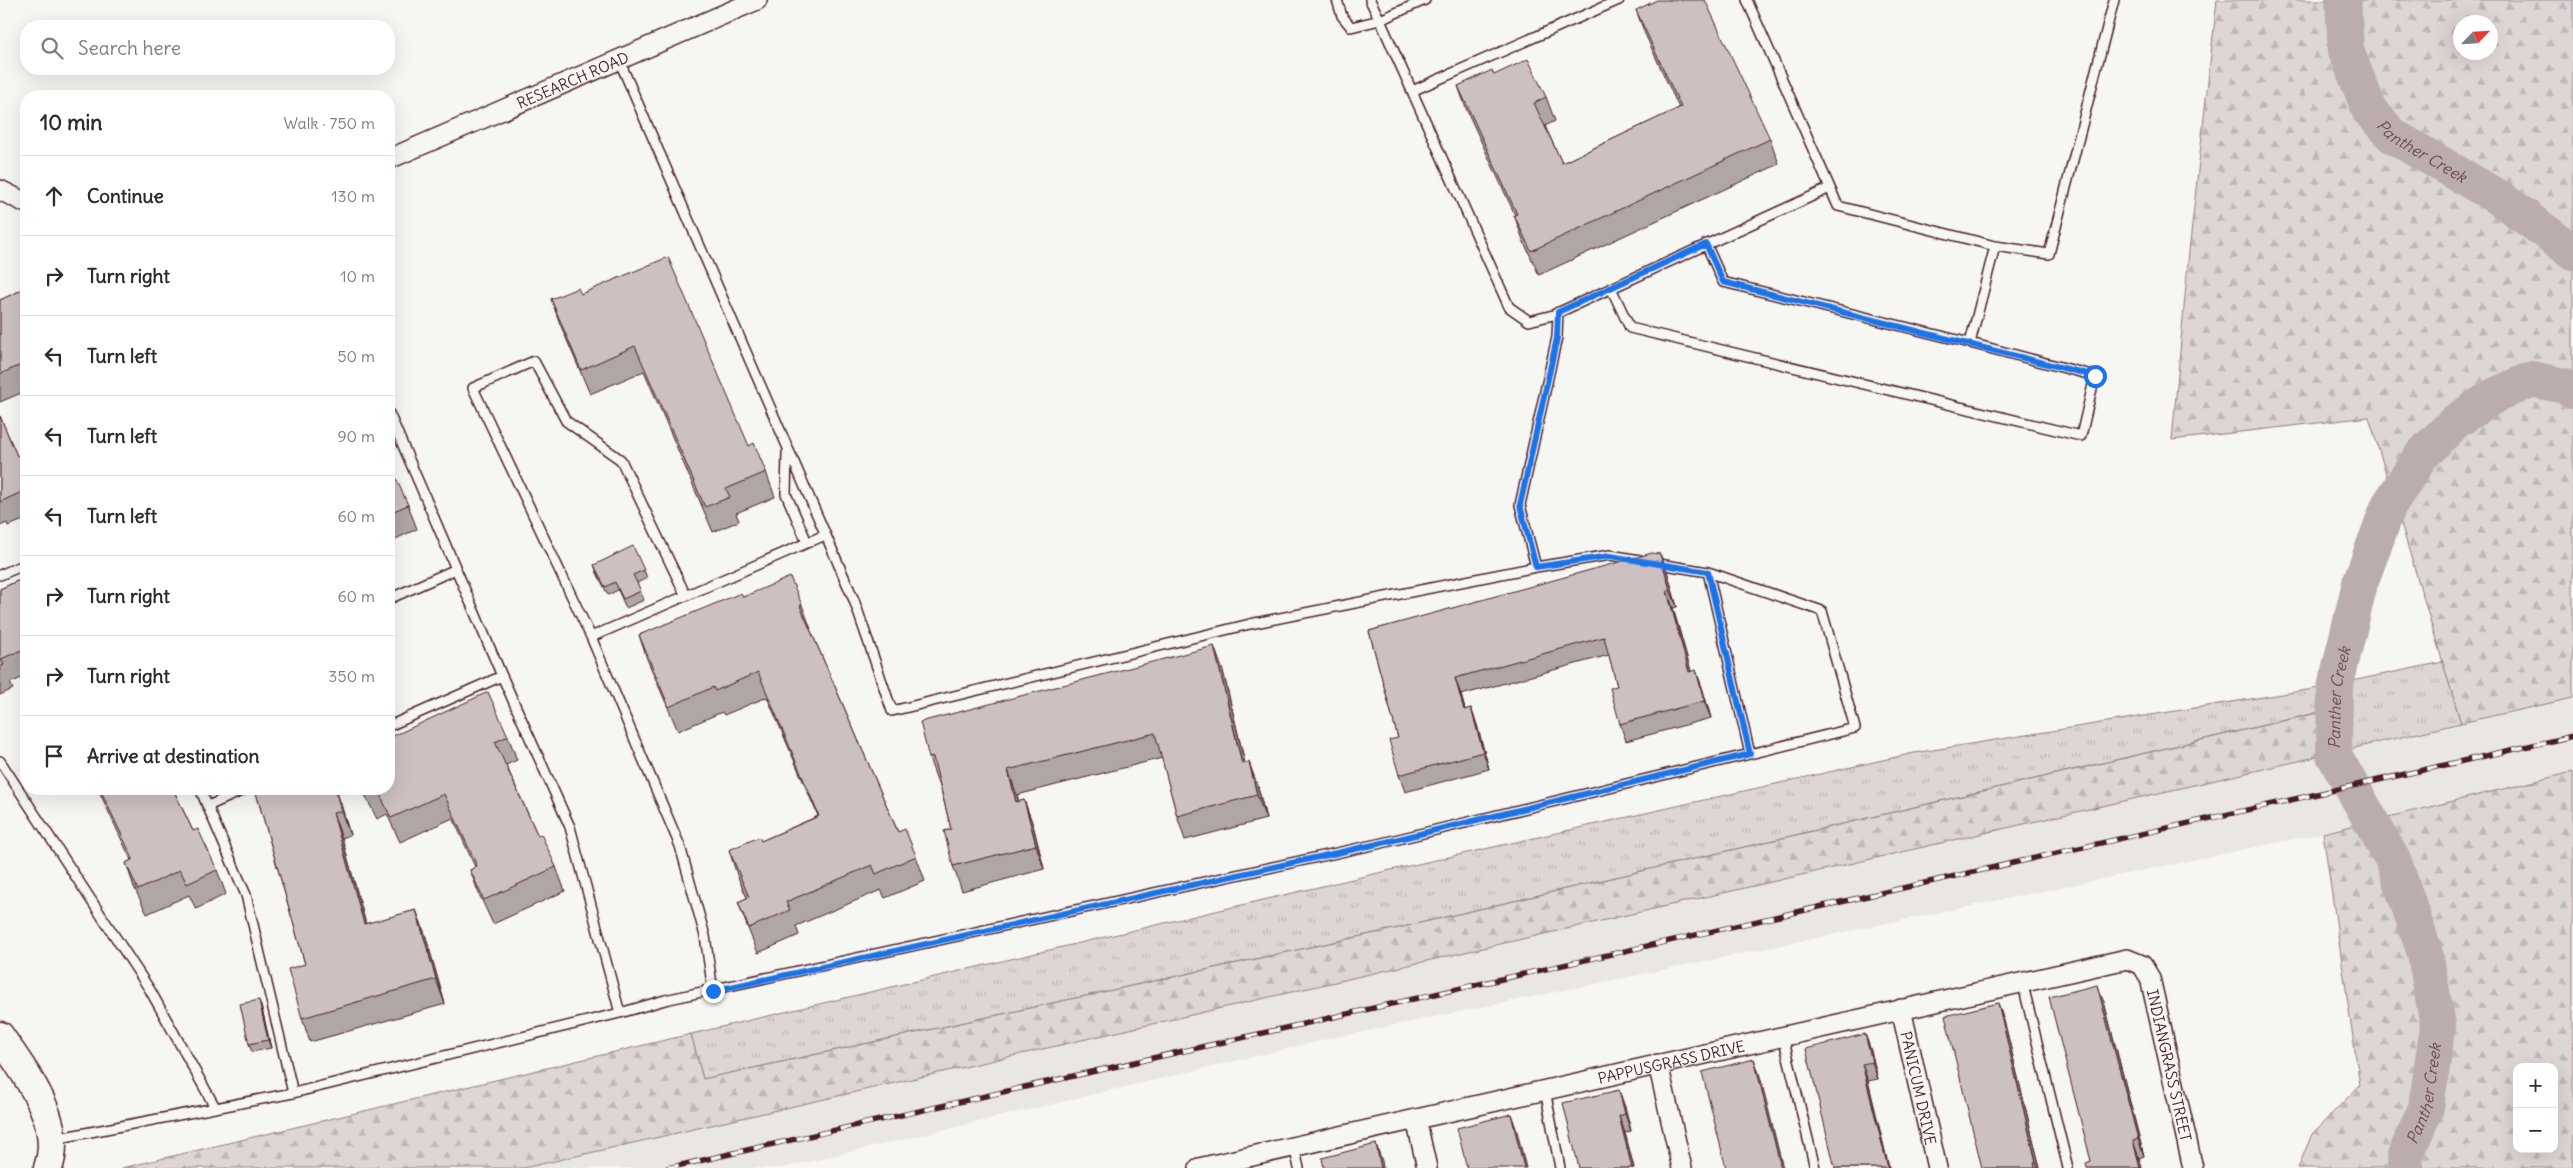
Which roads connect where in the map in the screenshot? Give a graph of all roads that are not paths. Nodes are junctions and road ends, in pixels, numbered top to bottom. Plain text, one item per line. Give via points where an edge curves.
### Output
1 (757, 0) edge
2 (1337, 0) edge
3 (1370, 0) edge
4 (1425, 0) edge
5 (1619, 0) edge
6 (1747, 0) edge
7 (2114, 0) edge
8 (1380, 20) junction
9 (619, 60) junction
10 (1412, 91) junction
11 (395, 156) edge
12 (1830, 188) junction
13 (0, 190) edge
14 (20, 200) edge
15 (1706, 244) junction
16 (1995, 246) junction
17 (1611, 288) junction
18 (1558, 312) junction
19 (1970, 343) junction
20 (395, 427) edge
21 (788, 450) junction
22 (825, 535) junction
23 (807, 542) junction
24 (20, 567) edge
25 (1536, 567) junction
26 (456, 569) junction
27 (1708, 572) junction
28 (0, 575) edge
29 (395, 596) edge
30 (686, 596) junction
31 (591, 638) junction
32 (502, 676) junction
33 (395, 723) edge
34 (1750, 754) junction
35 (0, 761) edge
36 (20, 792) edge
37 (22, 795) edge
38 (203, 795) edge
39 (233, 795) edge
40 (208, 806) junction
41 (2142, 965) joint
42 (2022, 981) junction
43 (713, 991) junction
44 (1901, 1008) junction
45 (620, 1013) junction
46 (0, 1036) edge
47 (1783, 1036) junction
48 (1658, 1064) junction
49 (1544, 1090) junction
50 (293, 1093) junction
51 (215, 1107) junction
52 (1416, 1119) junction
53 (51, 1139) junction
54 (1294, 1146) junction
55 (48, 1168) edge
56 (1199, 1168) edge
57 (1299, 1168) edge
58 (1427, 1168) edge
59 (1560, 1168) edge
60 (1682, 1168) edge
61 (1815, 1168) edge
62 (1937, 1168) edge
63 (2068, 1168) edge
64 (2192, 1168) edge

1 - 9 street, RESEARCH ROAD
2 - 8 lane via 1342,16 1351,27
3 - 8 lane
4 - 8 lane
5 - 10 lane
6 - 12 lane
7 - 16 lane via 2049,254
8 - 10 lane
9 - 11 street, RESEARCH ROAD
9 - 21 lane
10 - 18 lane via 1509,307 1529,321
12 - 15 lane
12 - 16 lane via 1838,206
13 - 14 street
15 - 17 lane
15 - 19 lane via 1723,282
16 - 19 lane
17 - 18 lane
17 - 19 lane via 1630,328 2081,436 2095,376
18 - 25 lane via 1557,338 1520,505
20 - 26 lane
21 - 22 lane
21 - 23 lane via 786,494
22 - 23 lane
22 - 25 lane via 854,600 892,711 1250,624
23 - 30 lane
24 - 28 lane
25 - 27 lane via 1610,556
26 - 29 lane
26 - 32 lane
27 - 34 lane
27 - 34 lane via 1822,611 1855,728
30 - 31 lane
30 - 31 lane via 620,460 566,421 534,361 472,388
31 - 43 lane via 680,846 705,936
32 - 33 lane
32 - 45 lane via 570,827
34 - 43 lane via 1373,846
35 - 36 lane
37 - 51 lane via 150,990
38 - 40 lane
39 - 40 lane
40 - 50 lane via 246,895
41 - 42 street, PAPPUSGRASS DRIVE via 2135,960 2119,959
41 - 64 street, INDIANGRASS STREET via 2152,985
42 - 44 street, PAPPUSGRASS DRIVE
42 - 63 lane
43 - 45 lane
44 - 47 street, PAPPUSGRASS DRIVE
44 - 62 street, PANICUM DRIVE
45 - 50 lane
46 - 53 main road via 37,1092
47 - 48 street, PAPPUSGRASS DRIVE
47 - 61 lane
48 - 49 street, PAPPUSGRASS DRIVE
48 - 60 street
49 - 52 street, PAPPUSGRASS DRIVE
49 - 59 lane
50 - 51 lane
51 - 53 lane
52 - 54 street, PAPPUSGRASS DRIVE
52 - 58 street
53 - 55 main road via 52,1158
54 - 56 street, PAPPUSGRASS DRIVE
54 - 57 lane

